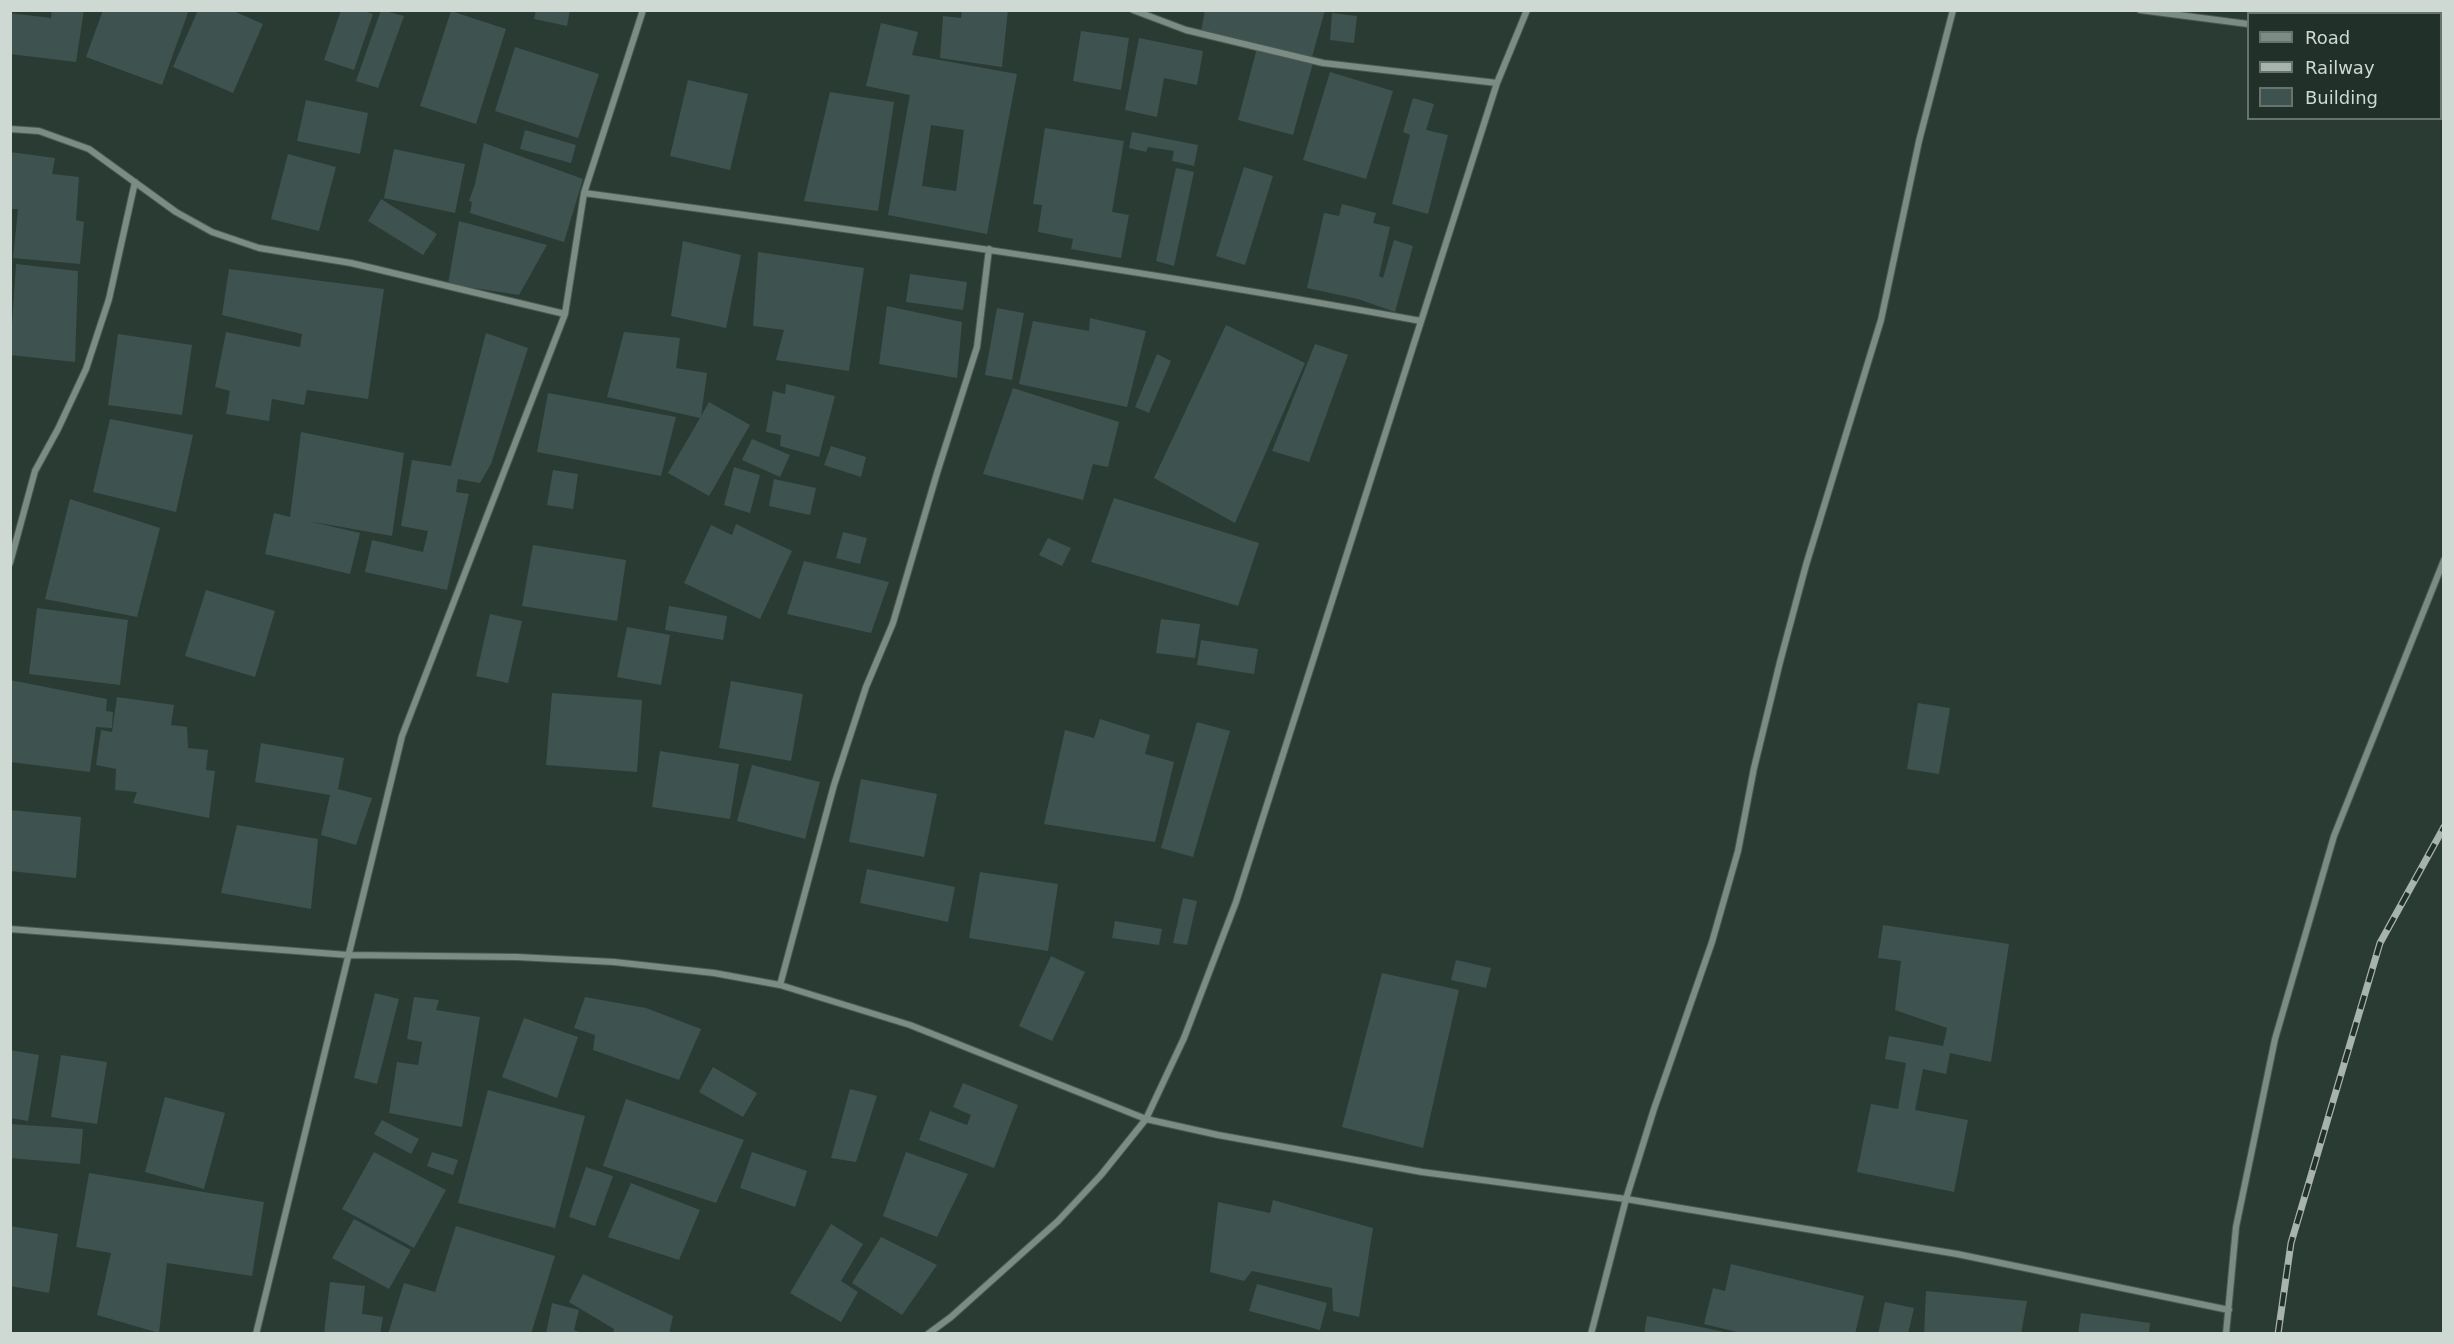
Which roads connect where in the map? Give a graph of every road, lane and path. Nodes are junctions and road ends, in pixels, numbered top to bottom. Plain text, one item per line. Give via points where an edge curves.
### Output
1 (643, 10) edge
2 (1133, 10) edge
3 (1527, 10) edge
4 (1953, 10) edge
5 (2140, 10) edge
6 (2247, 24) edge
7 (1497, 83) junction
8 (10, 129) edge
9 (135, 182) junction
10 (584, 193) junction
11 (989, 249) junction
12 (565, 314) junction
13 (1421, 321) junction
14 (2444, 560) edge
15 (10, 563) edge
16 (10, 929) edge
17 (348, 955) junction
18 (780, 985) junction
19 (1146, 1119) junction
20 (1626, 1199) junction
21 (2229, 1310) junction
22 (255, 1334) edge
23 (928, 1334) edge
24 (1591, 1334) edge
25 (2226, 1334) edge

1 - 10 street
2 - 7 street via 1186,30 1323,63
3 - 7 street
4 - 20 street via 1918,141 1881,320 1788,630 1738,851 1712,942
5 - 6 street
7 - 13 street
8 - 9 street via 39,131 89,149
9 - 12 street via 212,232 259,248 351,263
9 - 15 street via 109,299 89,359 35,471
10 - 11 street
10 - 12 street
11 - 13 street
11 - 18 street via 977,346 893,623 866,687 834,785
12 - 17 street via 402,736
13 - 19 street via 1236,902 1184,1038
14 - 21 street via 2334,836 2275,1039 2236,1227
16 - 17 street
17 - 18 street via 614,962
17 - 22 street
18 - 19 street via 910,1025
19 - 20 street via 1402,1168
19 - 23 street via 1058,1221
20 - 21 street via 1957,1254
20 - 24 street
21 - 25 street

